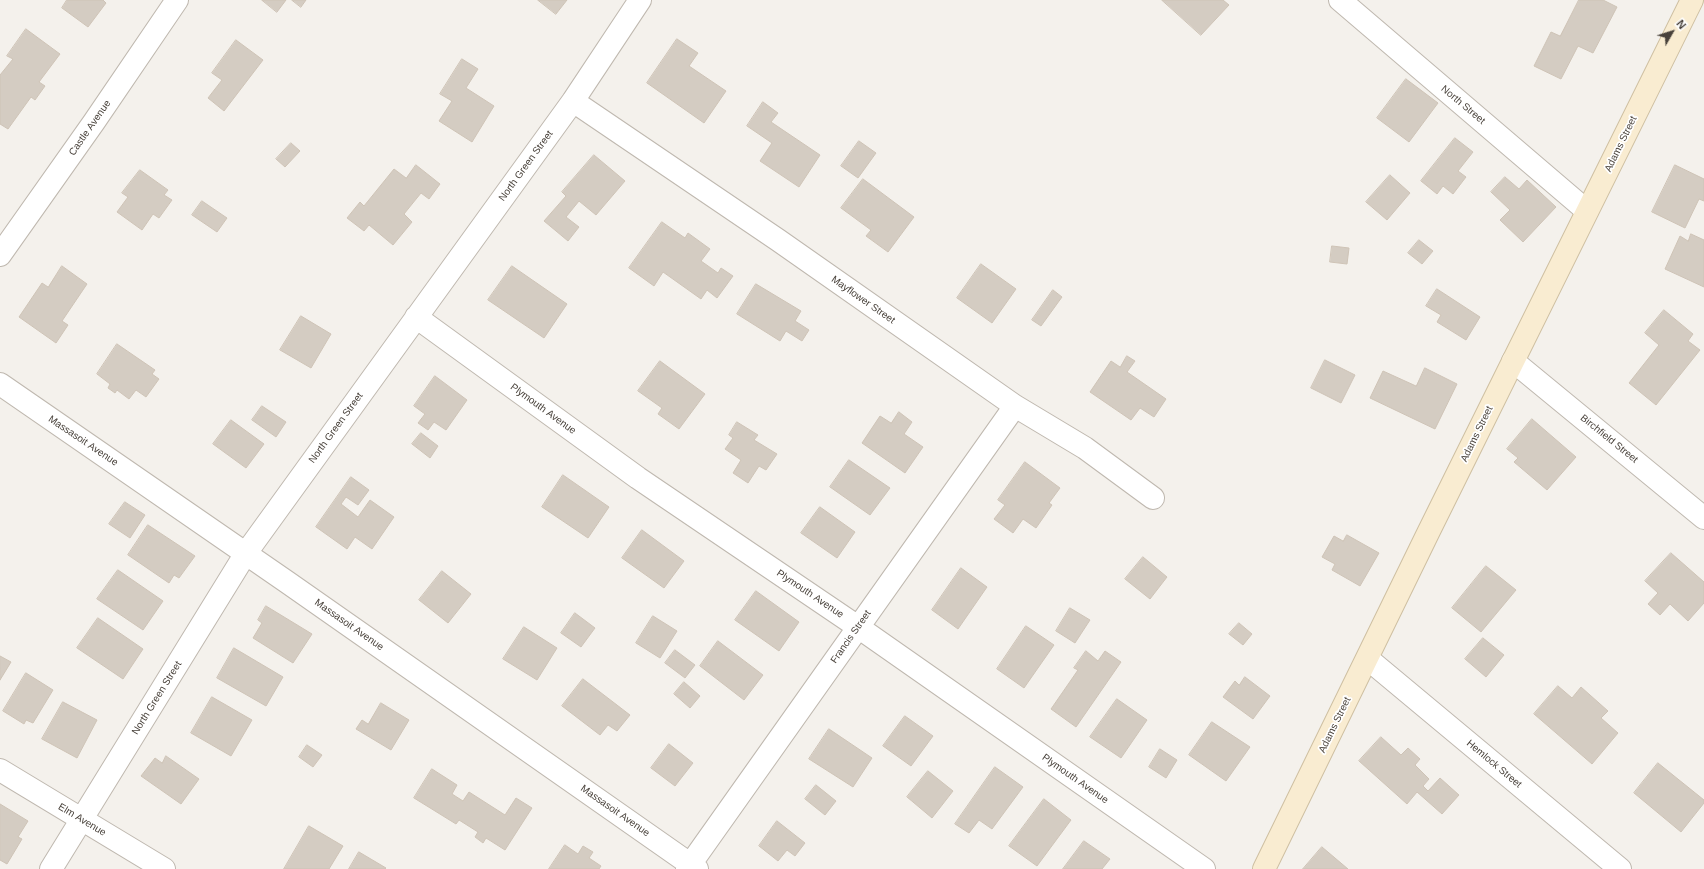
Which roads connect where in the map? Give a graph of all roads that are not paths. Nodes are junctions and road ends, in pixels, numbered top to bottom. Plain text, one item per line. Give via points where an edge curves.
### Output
1 (178, 0) edge
2 (640, 0) edge
3 (1340, 0) edge
4 (1692, 0) edge
5 (573, 101) junction
6 (1587, 211) junction
7 (0, 255) edge
8 (416, 318) junction
9 (1513, 361) junction
10 (0, 384) edge
11 (1014, 406) junction
12 (1154, 498) dead end
13 (1704, 518) edge
14 (246, 553) junction
15 (858, 627) junction
16 (1368, 659) junction
17 (0, 770) edge
18 (81, 819) junction
19 (691, 867) edge
20 (51, 869) edge
21 (164, 869) edge
22 (1204, 869) edge
23 (1264, 869) edge
24 (1620, 869) edge

1 - 7 street, Castle Avenue
2 - 5 street, North Green Street
3 - 6 street, North Street
4 - 6 main road, Adams Street
5 - 8 street, North Green Street
5 - 11 street, Mayflower Street via 785,244
6 - 9 main road, Adams Street
8 - 14 street, North Green Street
8 - 15 street, Plymouth Avenue via 638,478
9 - 13 street, Birchfield Street
9 - 16 main road, Adams Street
10 - 14 street, Massasoit Avenue
11 - 12 street, Mayflower Street via 1085,448
11 - 15 street, Francis Street
14 - 18 street, North Green Street
14 - 19 street, Massasoit Avenue
15 - 19 street, Francis Street
15 - 22 street, Plymouth Avenue
16 - 23 main road, Adams Street
16 - 24 street, Hemlock Street
17 - 18 street, Elm Avenue
18 - 20 street, North Green Street
18 - 21 street, Elm Avenue

